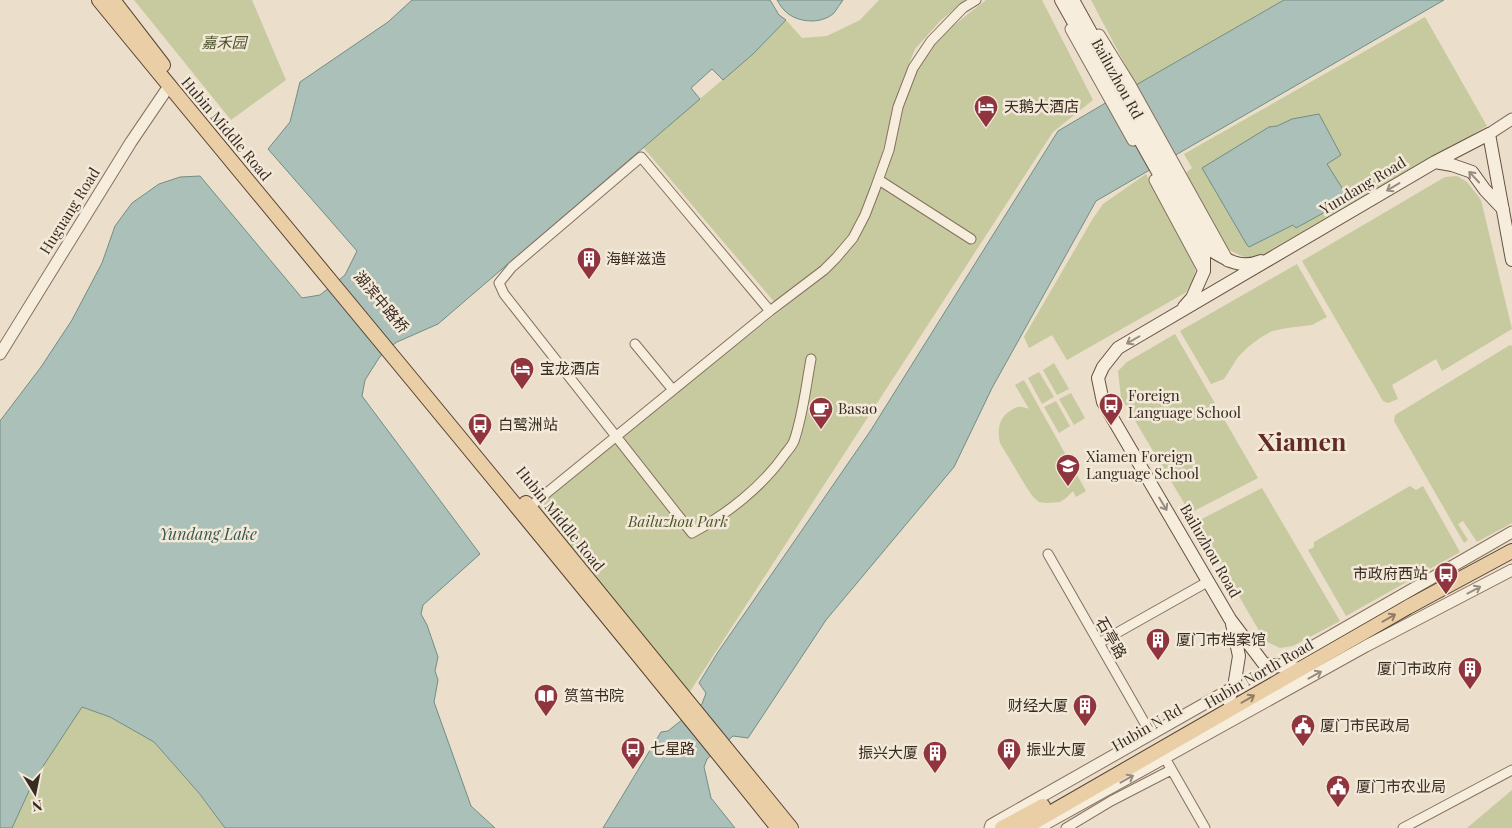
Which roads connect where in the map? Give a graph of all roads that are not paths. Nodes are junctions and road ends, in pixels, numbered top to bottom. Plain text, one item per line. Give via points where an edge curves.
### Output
1 (99, 0) edge
2 (113, 0) edge
3 (976, 0) edge
4 (1055, 0) edge
5 (1060, 0) edge
6 (1073, 0) edge
7 (1077, 0) edge
8 (169, 86) junction
9 (1119, 92) junction
10 (1512, 119) edge
11 (1488, 134) junction
12 (1435, 162) junction
13 (1161, 167) junction
14 (879, 180) junction
15 (1503, 209) junction
16 (971, 239) dead end
17 (1280, 254) junction
18 (1512, 260) edge
19 (332, 275) junction
20 (1232, 283) joint
21 (770, 311) junction
22 (1175, 316) junction
23 (635, 344) dead end
24 (0, 354) edge
25 (399, 355) joint
26 (811, 359) dead end
27 (673, 390) junction
28 (617, 435) junction
29 (526, 510) junction
30 (1512, 532) edge
31 (1512, 551) edge
32 (1048, 554) dead end
33 (1512, 570) edge
34 (1209, 582) junction
35 (1230, 619) junction
36 (1099, 643) junction
37 (1277, 667) junction
38 (1300, 669) junction
39 (1234, 687) junction
40 (1228, 700) joint
41 (1151, 734) junction
42 (724, 753) junction
43 (1165, 758) junction
44 (1171, 770) junction
45 (1512, 770) edge
46 (1051, 825) edge
47 (778, 828) edge
48 (791, 828) edge
49 (990, 828) edge
50 (1002, 828) edge
51 (1024, 828) edge
52 (1038, 828) edge
53 (1066, 828) edge
54 (1205, 828) edge
55 (1403, 828) edge

1 - 8 main road, Hubin Middle Road
2 - 19 main road, Hubin Middle Road
3 - 14 street via 931,41 913,68 898,107
4 - 9 street, Bailuzhou Rd
5 - 9 main road, Bailuzhou Rd
6 - 9 main road, Bailuzhou Rd
7 - 9 street, Bailuzhou Rd
8 - 19 main road, Hubin Middle Road
8 - 24 street, Huguang Road
9 - 13 main road, Bailuzhou Rd
9 - 13 street, Bailuzhou Rd
10 - 11 street, Yundang Road
11 - 12 main road, Yundang Road
11 - 15 main road
15 -> 12 main road via 1472,172
12 -> 17 main road, Yundang Road
13 - 17 main road via 1212,251 1228,261 1251,265
13 - 22 main road, Bailuzhou Road via 1204,254 1204,271 1192,298
14 - 16 street
14 - 21 street via 853,238 824,270
15 - 18 main road
17 - 20 main road, Yundang Road
19 - 25 main road, 湖滨中路桥
20 - 22 main road, Bailuzhou Road
21 - 27 street
21 - 28 street via 641,157 512,267 499,283 504,294
22 -> 34 main road, Bailuzhou Road via 1118,348 1098,378 1103,402
23 - 27 street
25 - 29 main road, Hubin Middle Road
26 - 28 street via 793,443 780,462 748,494 710,524 692,533
27 - 28 street
28 - 29 street
29 - 42 main road, Hubin Middle Road
30 - 37 street
38 -> 31 main road, Hubin North Road
32 - 36 street, 石亭路
43 -> 33 street via 1366,646
34 - 35 main road, Bailuzhou Road
34 - 36 street
35 - 37 main road via 1264,664
35 - 39 main road via 1239,656
36 - 41 street, 石亭路
37 - 38 main road
51 -> 38 main road, Hubin North Road
39 - 40 main road
39 - 41 street
40 - 50 main road, Hubin N Rd
41 - 49 street
42 - 47 main road
42 - 48 main road
43 - 44 street
46 -> 43 street
44 - 53 street
44 - 54 street
45 - 55 street
46 - 52 street

